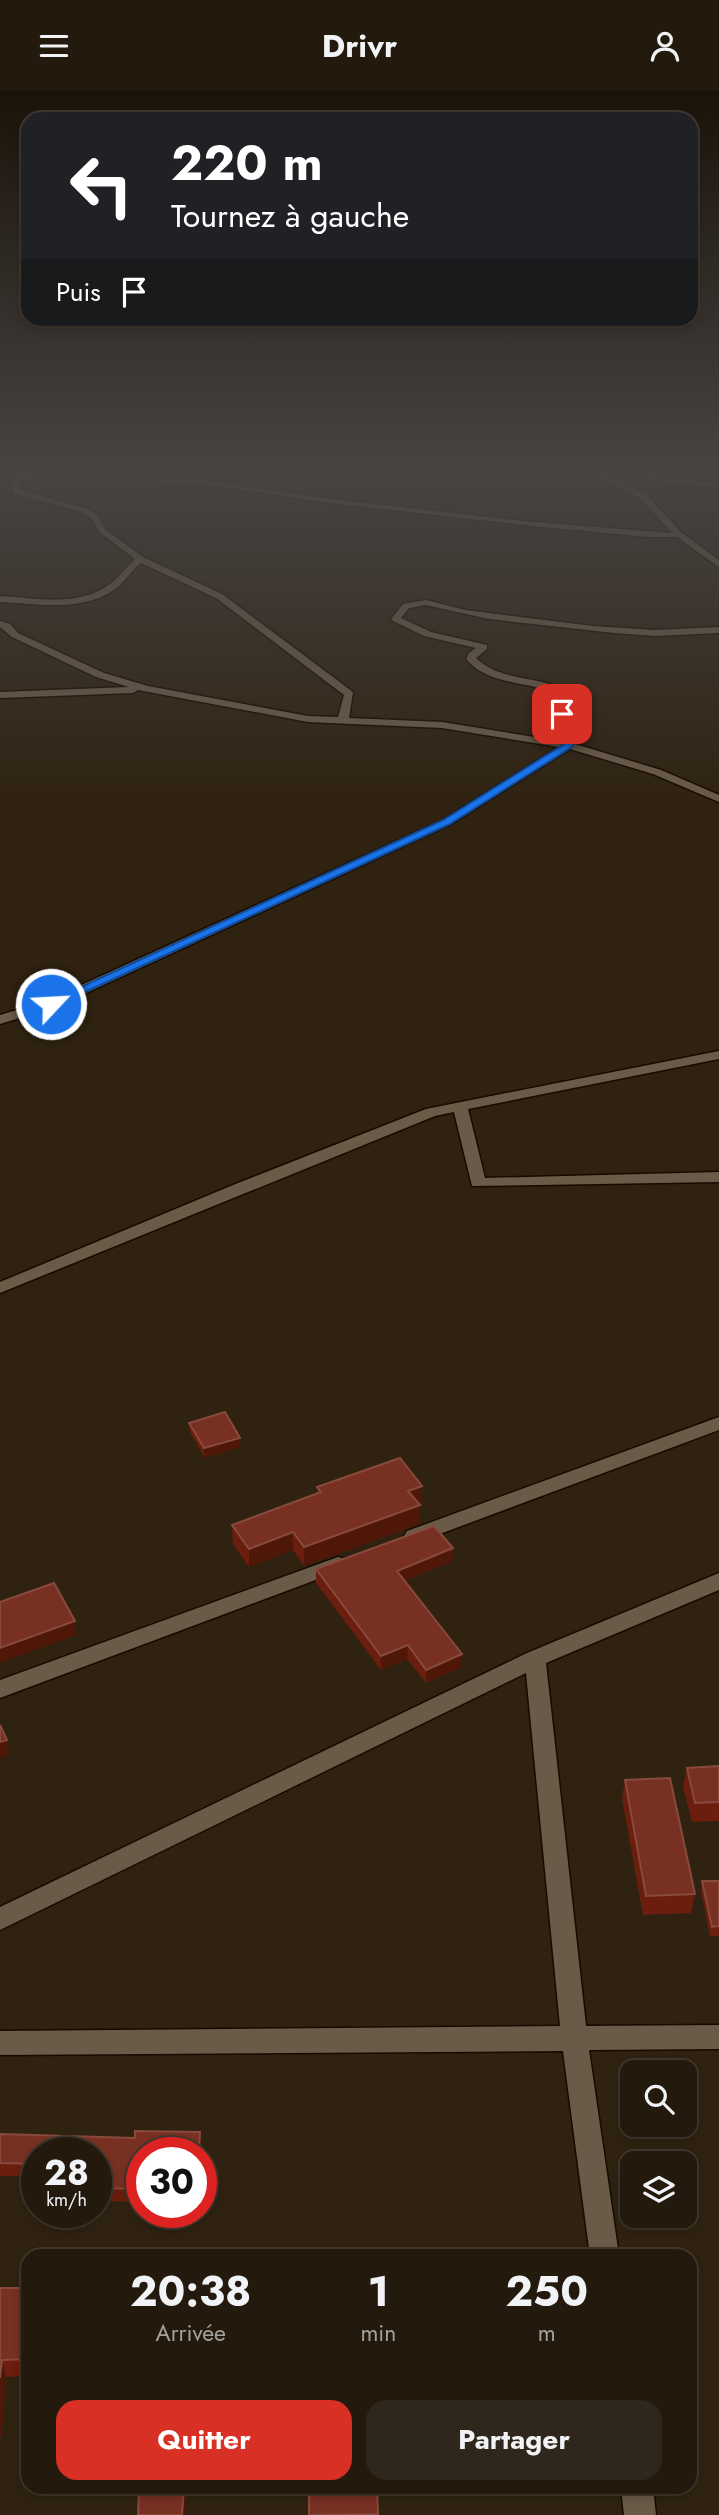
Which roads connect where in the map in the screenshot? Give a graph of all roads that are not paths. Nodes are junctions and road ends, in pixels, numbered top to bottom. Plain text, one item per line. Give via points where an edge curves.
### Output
1 (120, 580) edge
2 (185, 580) edge
3 (0, 599) edge
4 (0, 624) edge
5 (719, 630) edge
6 (146, 689) junction
7 (0, 695) edge
8 (343, 720) junction
9 (569, 745) junction
10 (719, 783) edge
11 (714, 796) edge
12 (0, 1020) edge
13 (719, 1055) edge
14 (460, 1107) junction
15 (719, 1177) edge
16 (0, 1288) edge
17 (719, 1423) edge
18 (392, 1544) edge
19 (353, 1559) edge
20 (719, 1581) edge
21 (535, 1659) junction
22 (0, 1689) edge
23 (0, 1919) edge
24 (719, 2037) edge
25 (575, 2038) junction
26 (0, 2043) edge
27 (604, 2249) edge
28 (638, 2494) edge
29 (640, 2515) edge

1 - 3 street via 94,596 60,601
2 - 8 street via 219,596 349,694
4 - 6 street via 100,675
5 - 9 street via 653,633 510,619 432,603 405,606 396,619 404,625 484,647 471,659 488,674 570,697 574,701 562,714 574,732
6 - 7 street
6 - 8 street via 308,719
8 - 9 street via 442,725
9 - 11 street via 657,772
9 - 12 street via 447,822 51,1004
10 - 11 street
13 - 14 street
14 - 15 street via 478,1183
14 - 16 street via 431,1112
17 - 18 street
19 - 22 street
20 - 21 street
21 - 23 street
21 - 25 street
24 - 25 street
25 - 26 street
25 - 27 street
28 - 29 street

